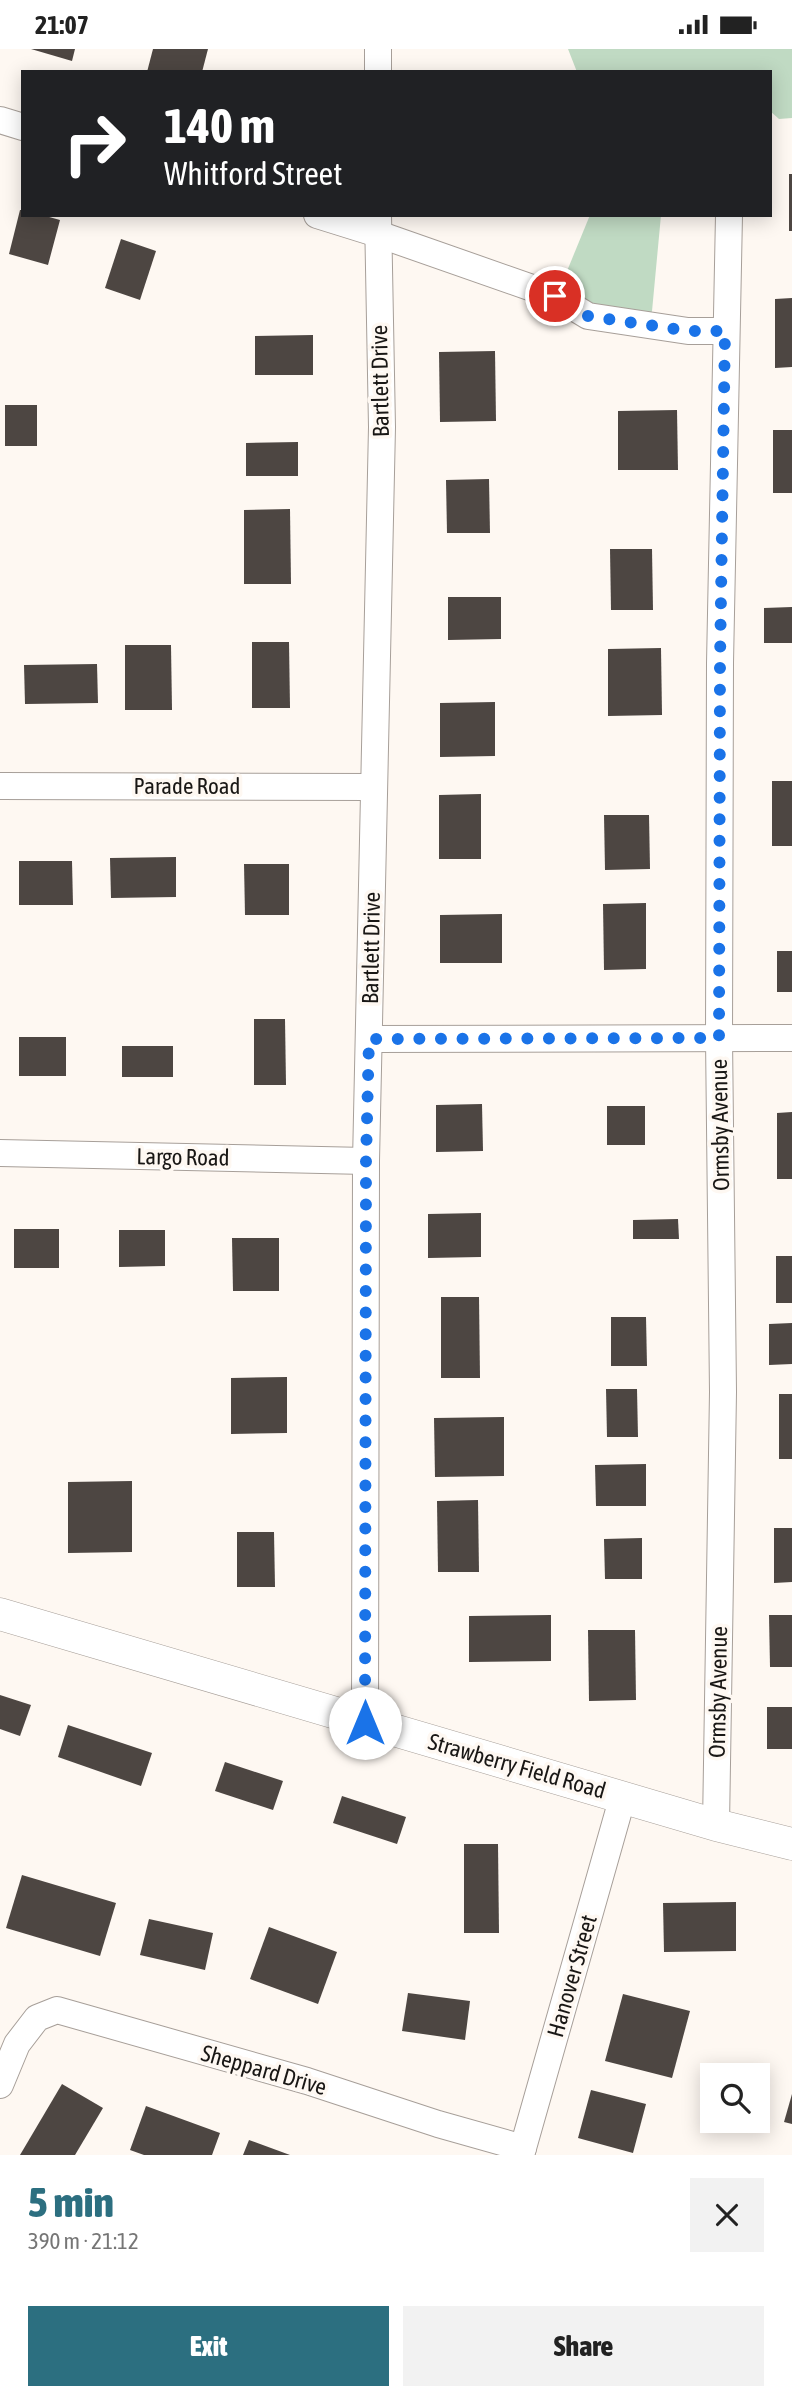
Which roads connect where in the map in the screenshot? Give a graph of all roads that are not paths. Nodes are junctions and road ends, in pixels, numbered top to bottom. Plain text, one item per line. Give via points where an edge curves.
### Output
1 (378, 49) edge
2 (378, 70) edge
3 (0, 120) edge
4 (21, 126) edge
5 (331, 217) edge
6 (729, 217) edge
7 (378, 224) edge
8 (725, 331) junction
9 (0, 786) edge
10 (374, 787) junction
11 (719, 1038) junction
12 (792, 1038) edge
13 (369, 1039) junction
14 (0, 1153) edge
15 (366, 1161) junction
16 (0, 1614) edge
17 (365, 1723) junction
18 (623, 1796) junction
19 (716, 1825) junction
20 (792, 1844) edge
21 (0, 2085) edge
22 (522, 2152) edge

1 - 2 street
3 - 4 street
5 - 7 street
6 - 8 street, Ormsby Avenue
7 - 8 street via 555,296 588,316 688,331
7 - 10 street, Bartlett Drive via 382,427
8 - 11 street, Ormsby Avenue
9 - 10 street, Parade Road
10 - 13 street, Bartlett Drive
11 - 12 street
11 - 13 street
11 - 19 street, Ormsby Avenue via 723,1392
13 - 15 street, Bartlett Drive
14 - 15 street, Largo Road
15 - 17 street, Bartlett Drive
16 - 17 street, Strawberry Field Road
17 - 18 street, Strawberry Field Road
18 - 19 street, Strawberry Field Road
18 - 22 street, Hanover Street
19 - 20 street, Strawberry Field Road
21 - 22 street, Sheppard Drive via 17,2044 37,2018 67,2011 307,2081

